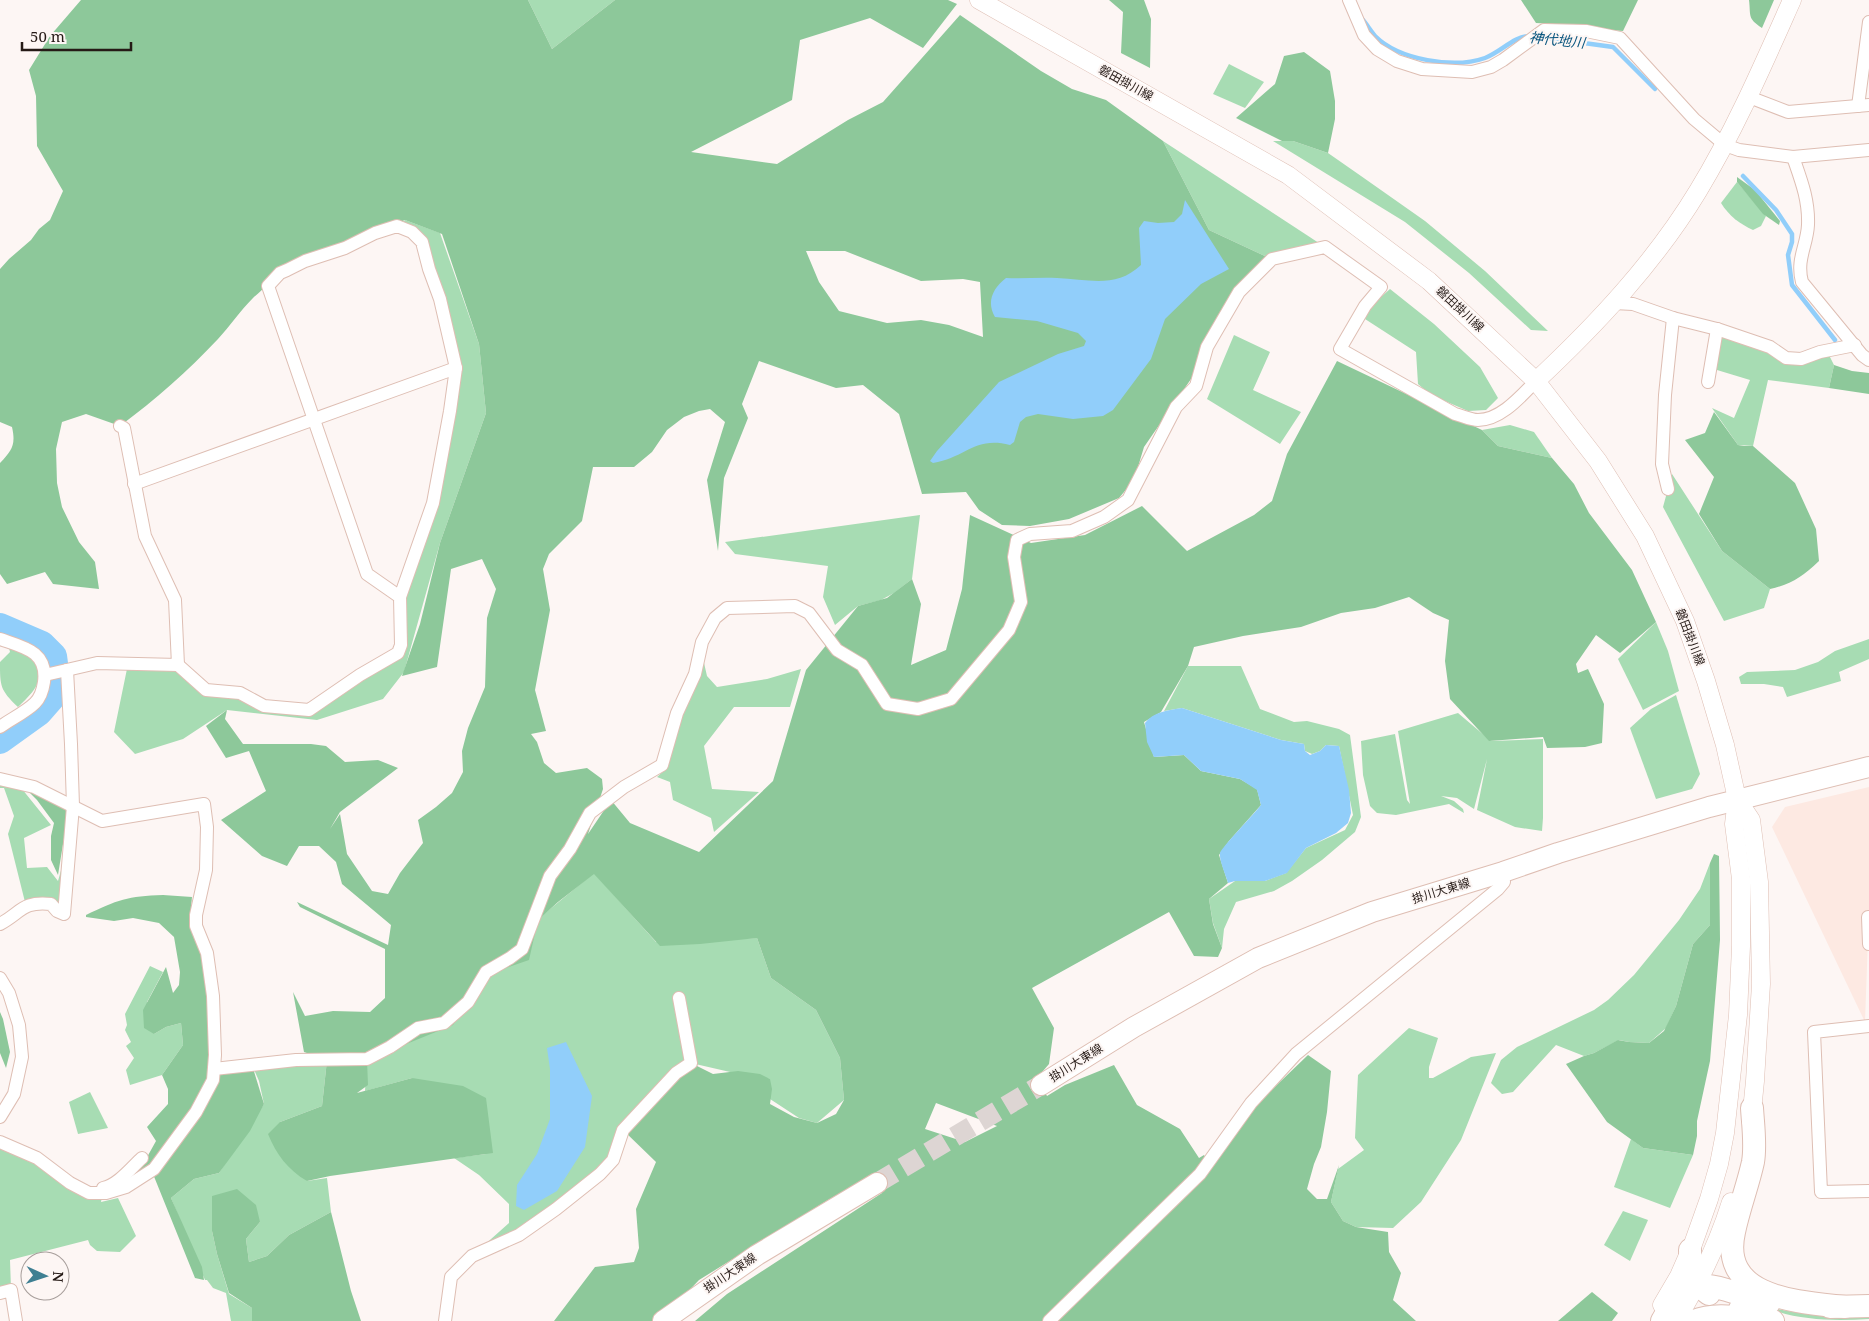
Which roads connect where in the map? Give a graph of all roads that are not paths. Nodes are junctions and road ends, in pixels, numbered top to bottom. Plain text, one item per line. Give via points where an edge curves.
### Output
1 (979, 0) edge
2 (1349, 0) edge
3 (1792, 0) edge
4 (1869, 22) edge
5 (1749, 97) junction
6 (1863, 105) edge
7 (1725, 145) junction
8 (1869, 150) edge
9 (1792, 157) junction
10 (1614, 303) junction
11 (1673, 318) junction
12 (1717, 329) junction
13 (1855, 344) junction
14 (1869, 360) edge
15 (456, 368) junction
16 (1536, 381) junction
17 (1708, 382) dead end
18 (314, 419) junction
19 (120, 426) dead end
20 (134, 484) junction
21 (1668, 489) dead end
22 (400, 597) junction
23 (0, 639) edge
24 (178, 665) junction
25 (65, 671) junction
26 (48, 674) junction
27 (0, 726) edge
28 (1869, 767) edge
29 (0, 779) edge
30 (1737, 799) junction
31 (73, 806) junction
32 (1503, 872) junction
33 (1869, 917) edge
34 (0, 924) edge
35 (1869, 944) edge
36 (0, 978) edge
37 (680, 998) dead end
38 (1869, 1026) edge
39 (214, 1069) junction
40 (1041, 1085) tunnel mouth
41 (1752, 1108) junction
42 (0, 1118) edge
43 (0, 1142) edge
44 (142, 1158) dead end
45 (878, 1183) tunnel mouth
46 (81, 1189) junction
47 (1869, 1191) edge
48 (1690, 1250) junction
49 (1697, 1286) junction
50 (0, 1293) edge
51 (1869, 1306) edge
52 (1845, 1307) junction
53 (16, 1321) edge
54 (445, 1321) edge
55 (663, 1321) edge
56 (1049, 1321) edge
57 (1652, 1321) edge
58 (1662, 1321) edge
59 (1676, 1321) edge
60 (1694, 1321) edge
61 (1772, 1321) edge

1 - 16 street, 磐田掛川線 via 1288,175 1429,280
2 - 7 street via 1364,35 1377,49 1397,61 1422,69 1472,72 1491,67 1544,30 1586,31 1620,38 1694,119
3 - 5 street
4 - 6 street
5 - 6 street via 1788,112
5 - 7 street
7 - 9 street
7 - 10 street via 1663,242
8 - 9 street
9 - 13 street via 1806,193 1808,226 1799,261 1802,282
10 - 11 street via 1633,304
10 - 16 street
11 - 12 street
11 - 21 street via 1662,464
12 - 13 street via 1770,347 1786,358 1801,359
12 - 17 street
13 - 14 street
15 - 18 street
15 - 18 street via 440,299 422,242 412,232 397,226 375,233 280,273 268,286
15 - 22 street via 432,503
16 - 30 street, 磐田掛川線 via 1598,462 1645,536 1685,621 1725,745
16 - 39 street via 1512,404 1489,418 1473,420 1456,414 1340,349 1365,306 1381,287 1325,247 1272,259 1239,292 1207,347 1196,386 1176,407 1128,500 1072,531 1030,534 1017,540 1014,557 1021,602 1009,630 951,699 918,709 887,704 862,665 837,650 809,613 796,606 727,608 715,618 702,642 662,765 624,786 590,813 550,876 522,949 486,972 468,1002 444,1023 418,1028 367,1059 296,1060
18 - 20 street
18 - 22 street via 367,574
19 - 20 street via 124,428
20 - 24 street via 145,536 176,600
22 - 24 street via 401,645 398,653 309,710 264,706 240,694 206,690
23 - 26 street via 28,648 42,659
24 - 25 street via 97,663
25 - 26 street
25 - 31 street via 72,744
26 - 27 street via 36,702
28 - 30 main road, 掛川大東線
29 - 31 street via 34,787
30 - 32 main road, 掛川大東線
30 - 41 street via 1752,820 1759,882 1761,984
30 - 48 street via 1734,824 1741,879 1738,1015 1719,1164
31 - 34 street via 64,914 51,904 38,903 22,907 12,918
31 - 39 street via 102,821 204,804 206,870 196,926 207,953 212,987
32 - 40 main road, 掛川大東線 via 1372,912 1258,958 1134,1027
32 - 56 street via 1504,882 1498,890 1296,1054 1251,1103 1200,1174
33 - 35 street
36 - 42 street via 9,992 19,1025 22,1057 14,1094
37 - 54 street via 691,1063 676,1073 623,1130 613,1160 600,1174 519,1235 472,1256 451,1277
38 - 47 street via 1814,1032 1821,1192
39 - 46 street via 213,1080 196,1112 154,1169 126,1187 106,1194
41 - 49 street via 1737,1189
41 - 52 highway via 1753,1159 1734,1233 1736,1266 1757,1289 1776,1297
43 - 46 street via 37,1158
44 - 46 street via 110,1187
45 - 55 main road, 掛川大東線 via 757,1255
48 - 49 highway
48 - 57 street
49 - 52 highway via 1721,1288 1760,1301 1801,1309
49 - 58 highway via 1686,1288 1678,1296
49 - 59 street
49 - 61 highway via 1714,1298
50 - 53 street via 10,1290
51 - 52 highway
60 - 61 highway via 1722,1316

